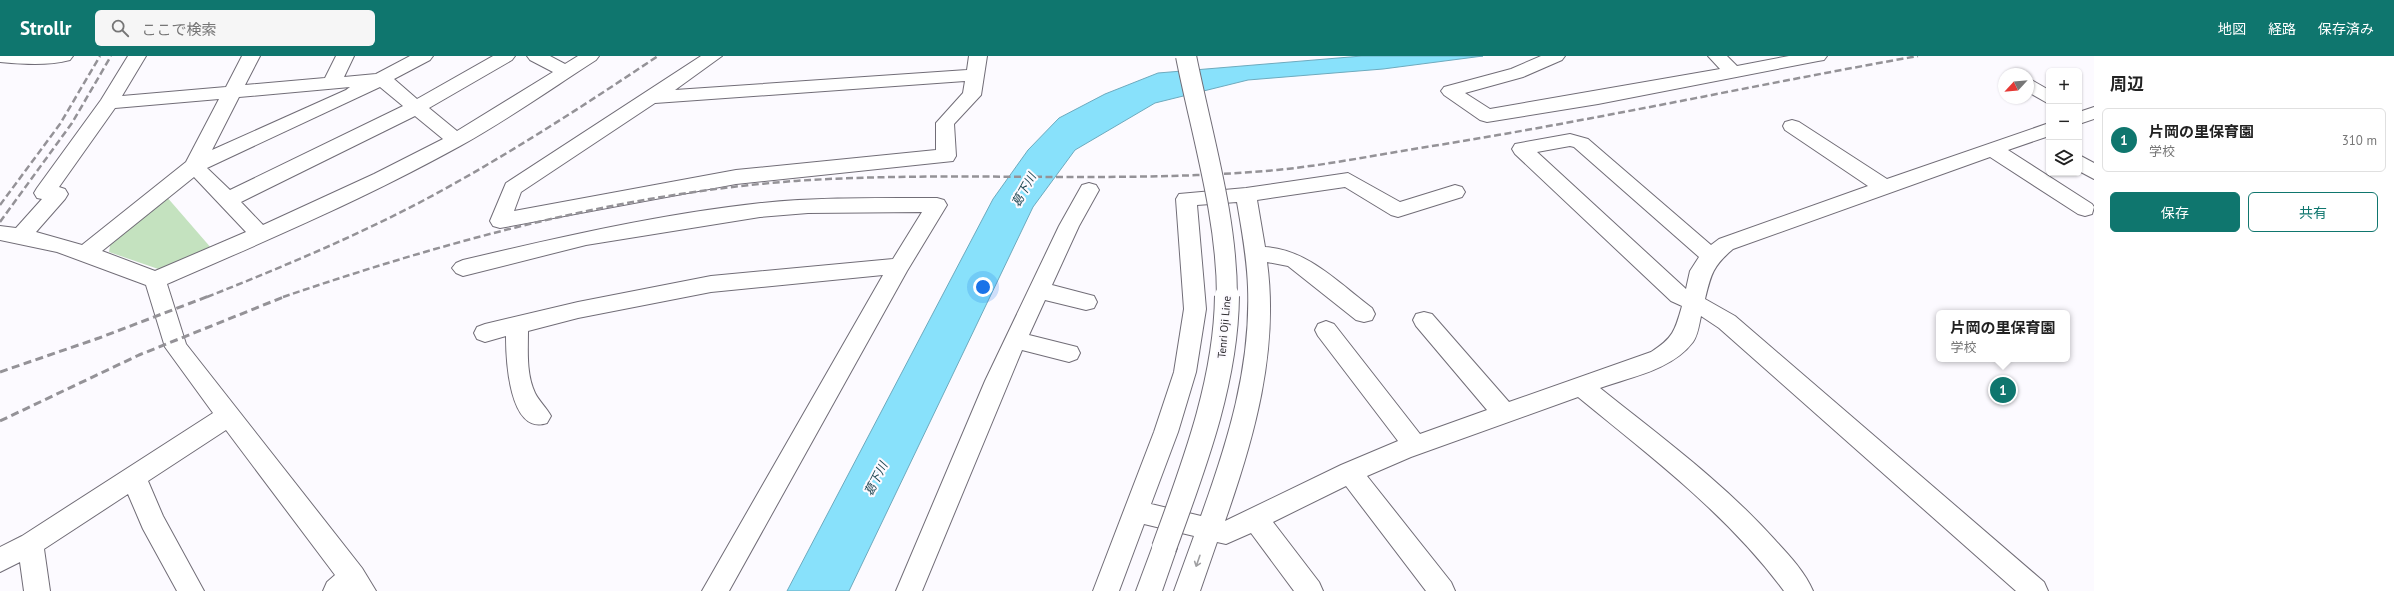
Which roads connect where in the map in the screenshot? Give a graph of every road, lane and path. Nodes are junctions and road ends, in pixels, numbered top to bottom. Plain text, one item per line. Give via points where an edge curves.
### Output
1 (64, 56) edge
2 (137, 56) edge
3 (251, 56) edge
4 (345, 56) edge
5 (424, 56) edge
6 (506, 56) edge
7 (536, 56) edge
8 (590, 56) edge
9 (713, 56) edge
10 (1186, 56) edge
11 (1556, 56) edge
12 (1717, 56) edge
13 (0, 57) edge
14 (1812, 57) edge
15 (977, 65) edge
16 (565, 71) junction
17 (1733, 72) junction
18 (382, 79) junction
19 (332, 83) junction
20 (2034, 88) edge
21 (232, 92) junction
22 (2046, 96) edge
23 (650, 97) junction
24 (109, 103) junction
25 (415, 108) junction
26 (1792, 126) dead end
27 (2044, 136) edge
28 (456, 140) junction
29 (1992, 149) junction
30 (2082, 164) edge
31 (194, 166) junction
32 (2094, 172) edge
33 (1884, 187) junction
34 (1090, 190) dead end
35 (1455, 192) dead end
36 (1246, 194) junction
37 (227, 200) junction
38 (2085, 209) dead end
39 (0, 233) edge
40 (22, 235) junction
41 (261, 235) junction
42 (86, 253) junction
43 (1255, 254) junction
44 (1711, 256) junction
45 (899, 266) junction
46 (463, 268) dead end
47 (155, 280) junction
48 (1040, 290) junction
49 (1086, 302) dead end
50 (1695, 303) junction
51 (1364, 314) dead end
52 (1424, 320) dead end
53 (517, 325) junction
54 (1326, 330) dead end
55 (485, 333) dead end
56 (1016, 340) junction
57 (1069, 353) dead end
58 (1580, 385) junction
59 (1504, 412) junction
60 (229, 415) junction
61 (539, 416) dead end
62 (1415, 445) junction
63 (1350, 472) junction
64 (134, 477) junction
65 (1137, 511) junction
66 (1256, 519) junction
67 (1208, 530) junction
68 (31, 544) junction
69 (0, 560) edge
70 (351, 586) edge
71 (37, 591) edge
72 (191, 591) edge
73 (715, 591) edge
74 (909, 591) edge
75 (1106, 591) edge
76 (1149, 591) edge
77 (1188, 591) edge
78 (1310, 591) edge
79 (1442, 591) edge
80 (1800, 591) edge
81 (2035, 591) edge

1 - 13 street via 32,59
2 - 24 street
3 - 21 street
4 - 19 street
5 - 18 street
6 - 25 street
7 - 16 street
8 - 16 street
9 - 23 street
10 - 76 street, Tenri Oji Line, bridge via 1221,220 1226,263 1227,317 1220,373 1195,462
11 - 17 street via 1509,75 1450,91 1487,116
12 - 17 street
14 - 17 street
15 - 23 street
15 - 23 street via 972,95 945,122 946,156 736,177 500,221 514,188
16 - 28 street
18 - 19 street
18 - 25 street
18 - 31 street
19 - 21 street
20 - 22 street
21 - 24 street
21 - 31 street
24 - 40 street via 44,193 58,194
25 - 28 street
25 - 37 street
26 - 33 street
27 - 29 street
28 - 41 street
29 - 33 street
29 - 38 street
30 - 32 street
31 - 37 street
31 - 42 street
33 - 44 street via 1748,235 1726,244
34 - 48 street
35 - 36 street via 1398,210 1348,180
36 - 43 street
36 - 65 street via 1186,198 1195,309 1185,372
37 - 41 street
39 - 40 street
40 - 42 street
41 - 47 street
42 - 47 street
43 - 51 street via 1278,255 1295,261
43 - 67 street via 1259,318 1252,387 1240,436
44 - 50 street via 1701,271
44 - 50 street via 1581,143 1570,140 1522,149 1679,295
45 - 46 street via 937,205 808,206 760,210 586,238
45 - 53 street via 711,284 578,310
45 - 73 street
47 - 60 street via 176,347
48 - 49 street
48 - 56 street
50 - 58 street via 1685,336 1673,349 1659,358
50 - 81 street via 1727,322
52 - 59 street
53 - 55 street
53 - 61 street via 520,389 527,405
54 - 62 street
56 - 57 street
56 - 74 street via 993,388
58 - 59 street
58 - 80 street via 1750,528 1786,570
59 - 62 street
60 - 64 street
60 - 70 street
62 - 63 street
63 - 66 street
63 - 79 street
64 - 68 street
64 - 72 street via 152,521
65 - 67 street
65 - 75 street
66 - 67 street via 1226,533
66 - 78 street
67 -> 77 street
68 - 69 street
68 - 71 street

